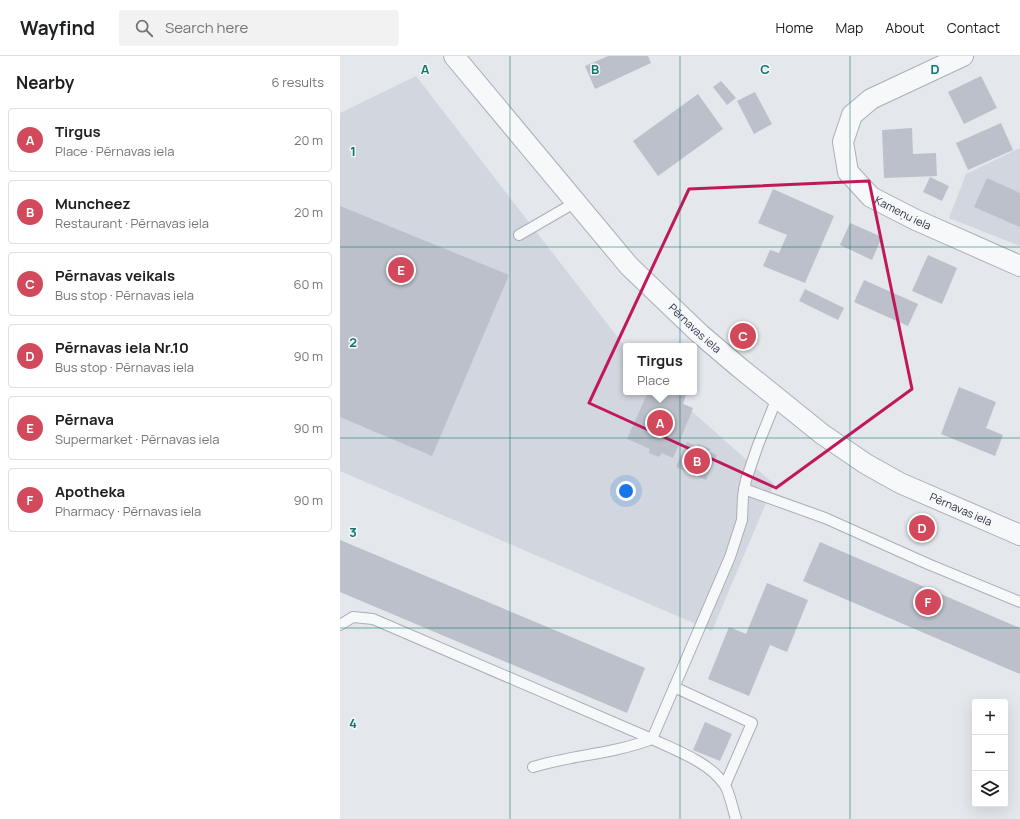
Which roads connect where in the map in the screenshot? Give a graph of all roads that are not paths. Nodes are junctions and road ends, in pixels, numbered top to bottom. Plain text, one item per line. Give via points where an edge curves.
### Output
1 (454, 56) edge
2 (963, 56) edge
3 (576, 202) junction
4 (519, 236) dead end
5 (1020, 266) edge
6 (778, 398) junction
7 (744, 489) junction
8 (1020, 535) edge
9 (1020, 602) edge
10 (340, 625) edge
11 (674, 687) junction
12 (652, 739) junction
13 (533, 767) dead end
14 (725, 785) junction
15 (736, 819) edge

1 - 3 street, Pērnavas iela
2 - 5 street, Kameņu iela via 871,99 852,115 843,142 848,172 871,198
3 - 4 lane
3 - 6 street, Pērnavas iela via 629,266 651,288 700,334
6 - 7 lane via 758,445
6 - 8 street, Pērnavas iela via 822,434 866,464 900,483
7 - 9 lane via 825,518
7 - 11 lane via 742,520 733,550
10 - 12 lane via 353,617 373,619
11 - 12 lane
11 - 14 lane via 752,723
12 - 13 lane via 623,749 554,760
12 - 14 lane via 710,769
14 - 15 lane

